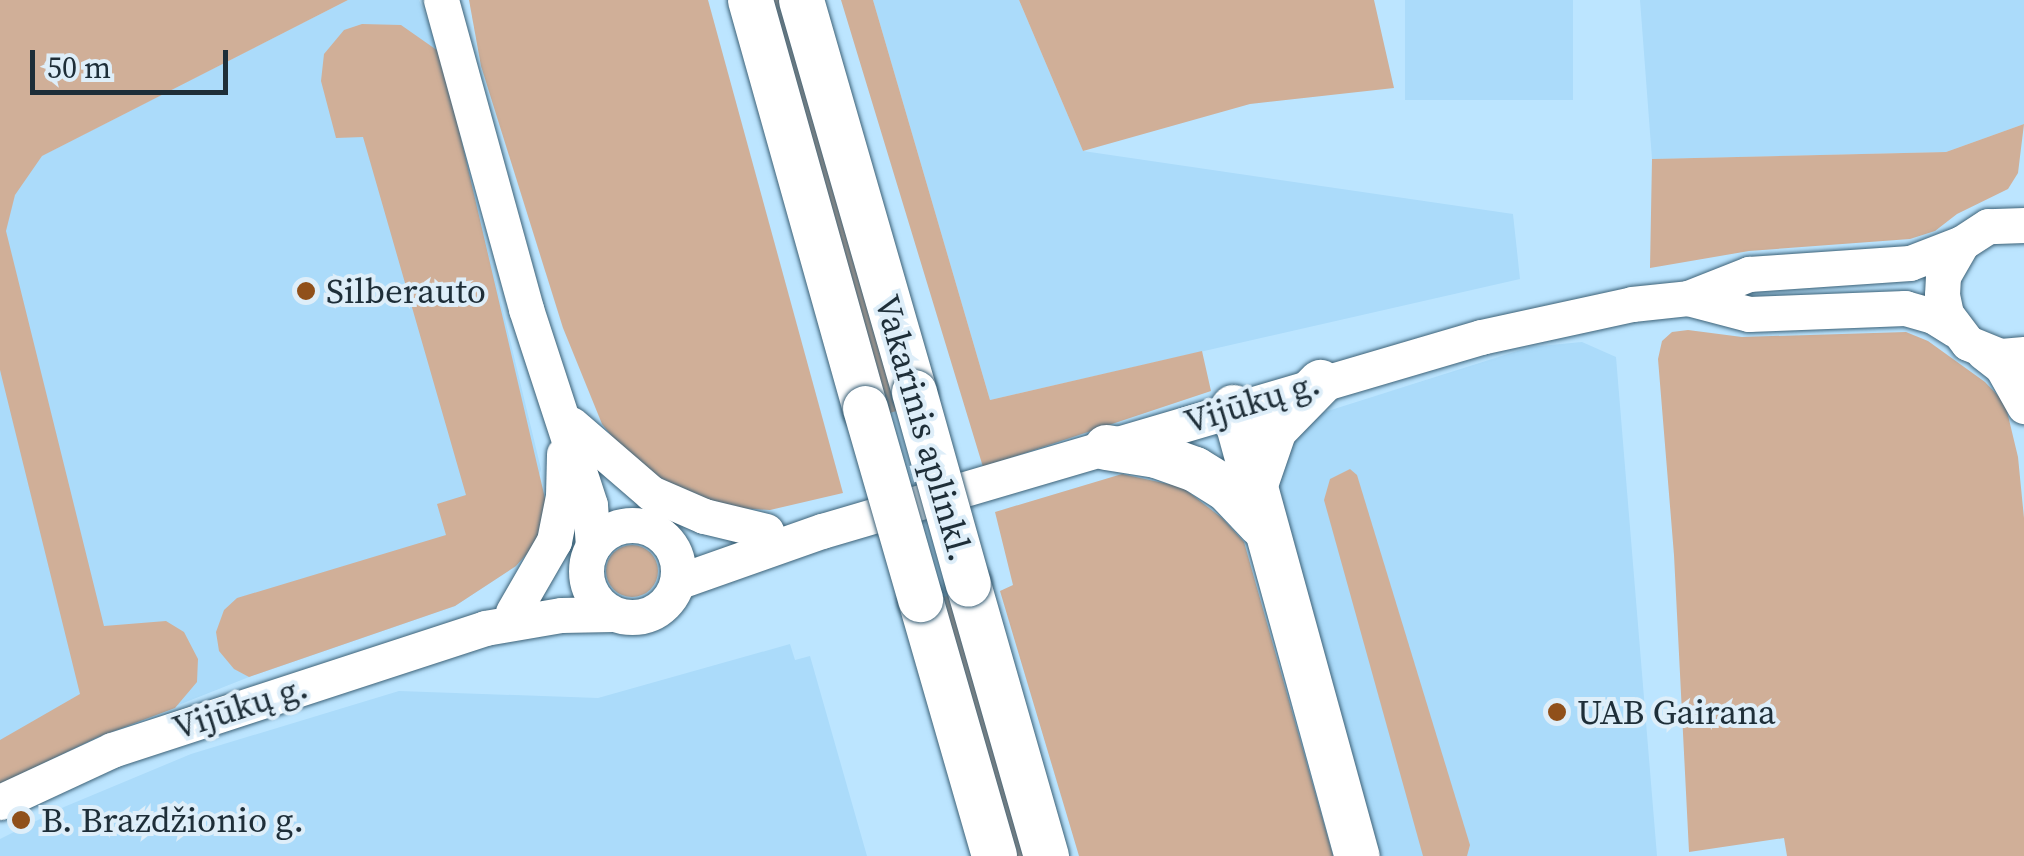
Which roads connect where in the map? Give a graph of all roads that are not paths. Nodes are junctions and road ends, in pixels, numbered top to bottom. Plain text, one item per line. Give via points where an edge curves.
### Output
1 (442, 0) edge
2 (802, 0) edge
3 (749, 2) edge
4 (2017, 217) edge
5 (1962, 242) junction
6 (1688, 298) junction
7 (1969, 341) junction
8 (2024, 354) edge
9 (1320, 382) junction
10 (2024, 406) edge
11 (1232, 407) junction
12 (565, 419) junction
13 (1106, 447) junction
14 (1258, 508) junction
15 (651, 529) junction
16 (766, 530) junction
17 (822, 531) junction
18 (590, 553) junction
19 (678, 582) junction
20 (612, 614) junction
21 (499, 620) junction
22 (0, 802) edge
23 (994, 856) edge
24 (1046, 856) edge
25 (1357, 856) edge

1 - 12 main road via 526,309
2 - 24 highway, Vakarinis aplinkl., bridge
3 - 23 highway, Vakarinis aplinkl., bridge
4 - 5 main road, Vijūkų g.
5 - 6 main road, Vijūkų g. via 1910,263 1749,274
5 - 7 main road via 1942,295
6 - 7 main road, Vijūkų g. via 1749,314 1905,308 1933,316
6 - 9 main road, Vijūkų g. via 1560,318
7 - 8 main road via 2001,356
7 - 10 main road via 2002,367
9 - 11 main road, Vijūkų g.
9 - 14 highway via 1274,429
11 - 13 main road, Vijūkų g.
11 - 14 highway
12 - 15 main road via 616,495
12 - 16 main road via 651,493 704,516
12 - 18 main road via 590,505
12 - 21 main road via 564,496 554,540
13 - 14 highway via 1195,468
13 - 17 main road, Vijūkų g.
14 - 25 highway
15 - 16 main road, Vijūkų g. via 703,540
15 - 18 main road via 616,528
15 - 19 main road via 676,554
16 - 17 main road, Vijūkų g.
17 - 19 main road, Vijūkų g.
18 - 20 main road via 590,592
18 - 21 main road, Vijūkų g.
19 - 20 main road via 660,609 644,616
20 - 21 main road, Vijūkų g.
21 - 22 main road, Vijūkų g. via 112,750

